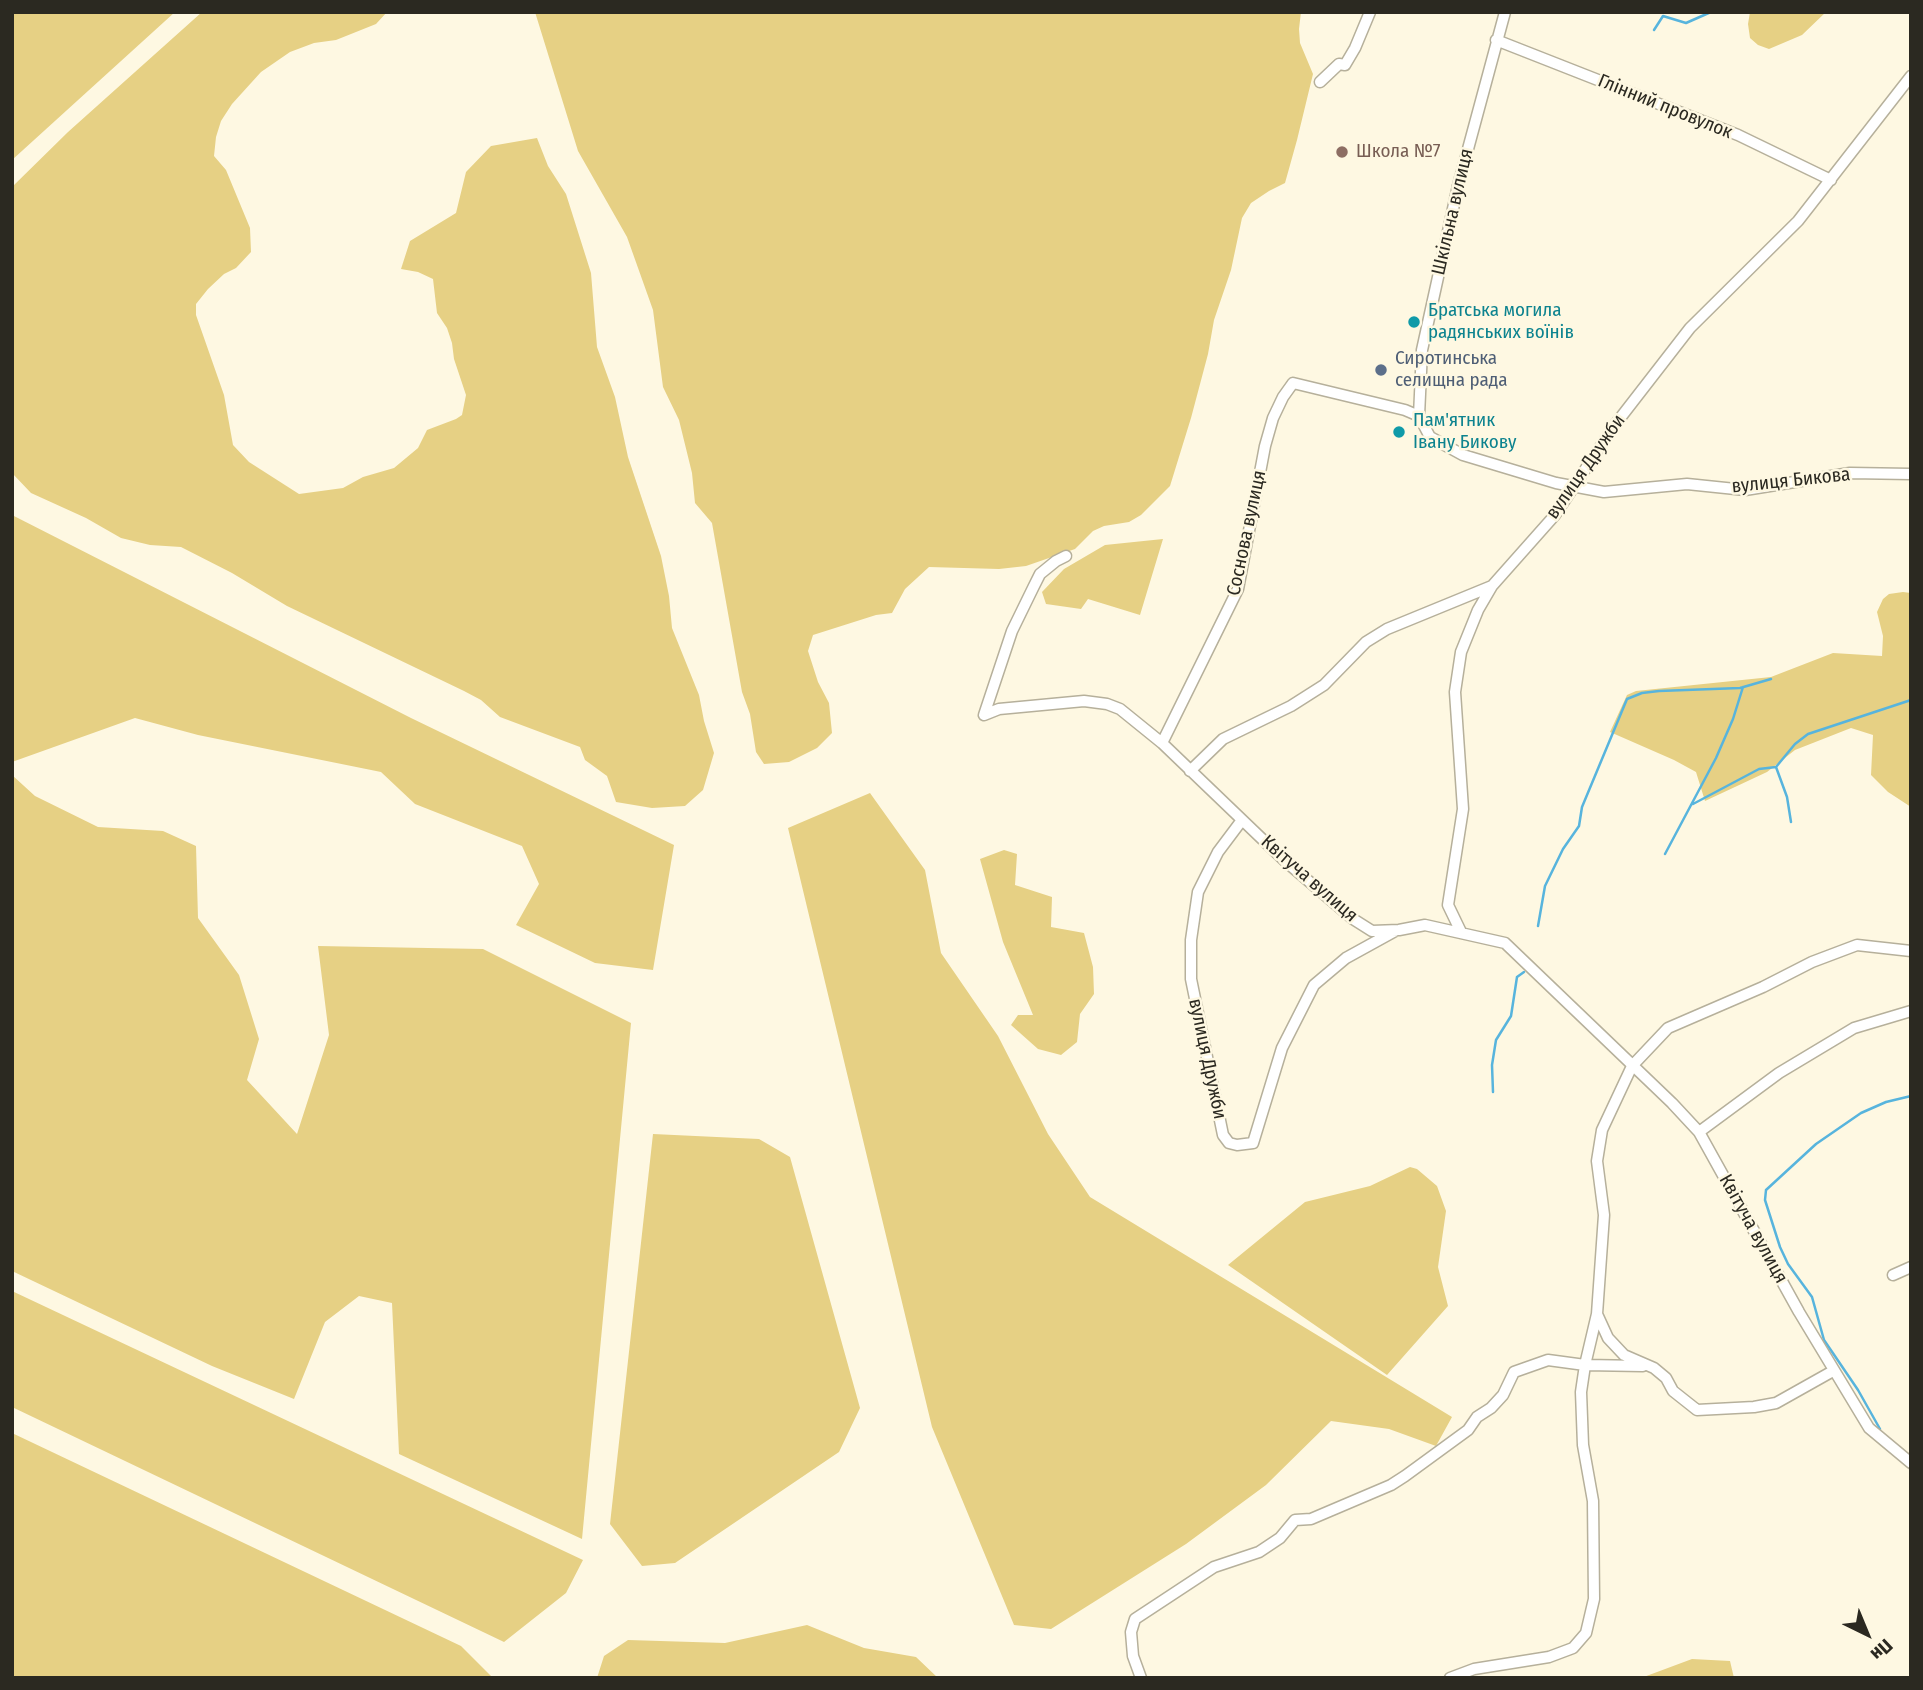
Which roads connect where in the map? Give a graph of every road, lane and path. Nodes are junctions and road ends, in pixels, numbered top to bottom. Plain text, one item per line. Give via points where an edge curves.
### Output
1 (1370, 12) edge
2 (1505, 12) edge
3 (1496, 40) junction
4 (1911, 76) edge
5 (1320, 82) dead end
6 (1831, 180) junction
7 (1419, 416) junction
8 (1911, 474) edge
9 (1573, 486) junction
10 (1066, 556) dead end
11 (1492, 586) junction
12 (1162, 743) junction
13 (1190, 771) junction
14 (1242, 820) junction
15 (1396, 930) junction
16 (1461, 932) junction
17 (1911, 951) edge
18 (1911, 1011) edge
19 (1632, 1066) junction
20 (1699, 1132) junction
21 (1911, 1267) edge
22 (1893, 1275) dead end
23 (1597, 1314) junction
24 (1585, 1365) junction
25 (1647, 1366) junction
26 (1833, 1371) junction
27 (1911, 1463) edge
28 (1141, 1678) edge
29 (1450, 1678) edge

1 - 5 street via 1345,65 1339,64
2 - 3 street, Шкільна вулиця
3 - 6 street, Глінний провулок via 1738,135
3 - 7 street, Шкільна вулиця via 1422,350
4 - 6 street, вулиця Дружби
6 - 9 street, вулиця Дружби via 1798,221 1690,328
7 - 9 street, вулиця Бикова via 1430,437 1463,455
7 - 12 street, Соснова вулиця via 1293,383 1278,408 1265,446 1238,589
8 - 9 street, вулиця Бикова via 1850,473 1745,490 1687,484 1604,492
9 - 11 street, вулиця Дружби via 1555,515
10 - 12 street, Квітуча вулиця via 1040,574 1033,587 1012,631 984,715 999,709 1095,702 1120,709
11 - 13 street via 1366,642 1324,685 1223,739
11 - 16 street, вулиця Дружби via 1461,652 1455,692 1464,809 1448,905
12 - 13 street, Квітуча вулиця
13 - 14 street, Квітуча вулиця
14 - 15 street, Квітуча вулиця via 1353,919 1372,930
14 - 15 street, вулиця Дружби via 1218,852 1198,892 1191,940 1191,979 1223,1135 1229,1143 1253,1143 1282,1048 1314,985 1346,958
15 - 16 street, Квітуча вулиця via 1425,925
16 - 19 street, Квітуча вулиця via 1505,943
17 - 19 street via 1857,945 1812,962 1668,1028
18 - 20 street via 1854,1028 1779,1073
19 - 20 street, Квітуча вулиця
19 - 23 street via 1602,1130 1597,1161 1604,1214
20 - 26 street, Квітуча вулиця
21 - 22 street
23 - 24 street
23 - 25 street via 1608,1338 1624,1355
24 - 25 street
24 - 28 street via 1548,1360 1514,1371 1503,1395 1468,1430 1391,1485 1311,1519 1295,1520 1259,1552 1214,1567 1135,1619 1133,1656
24 - 29 street via 1583,1445 1593,1501 1594,1599 1586,1633 1573,1647 1549,1657
25 - 26 street via 1666,1378 1697,1410 1776,1403
26 - 27 street, Квітуча вулиця via 1869,1428

